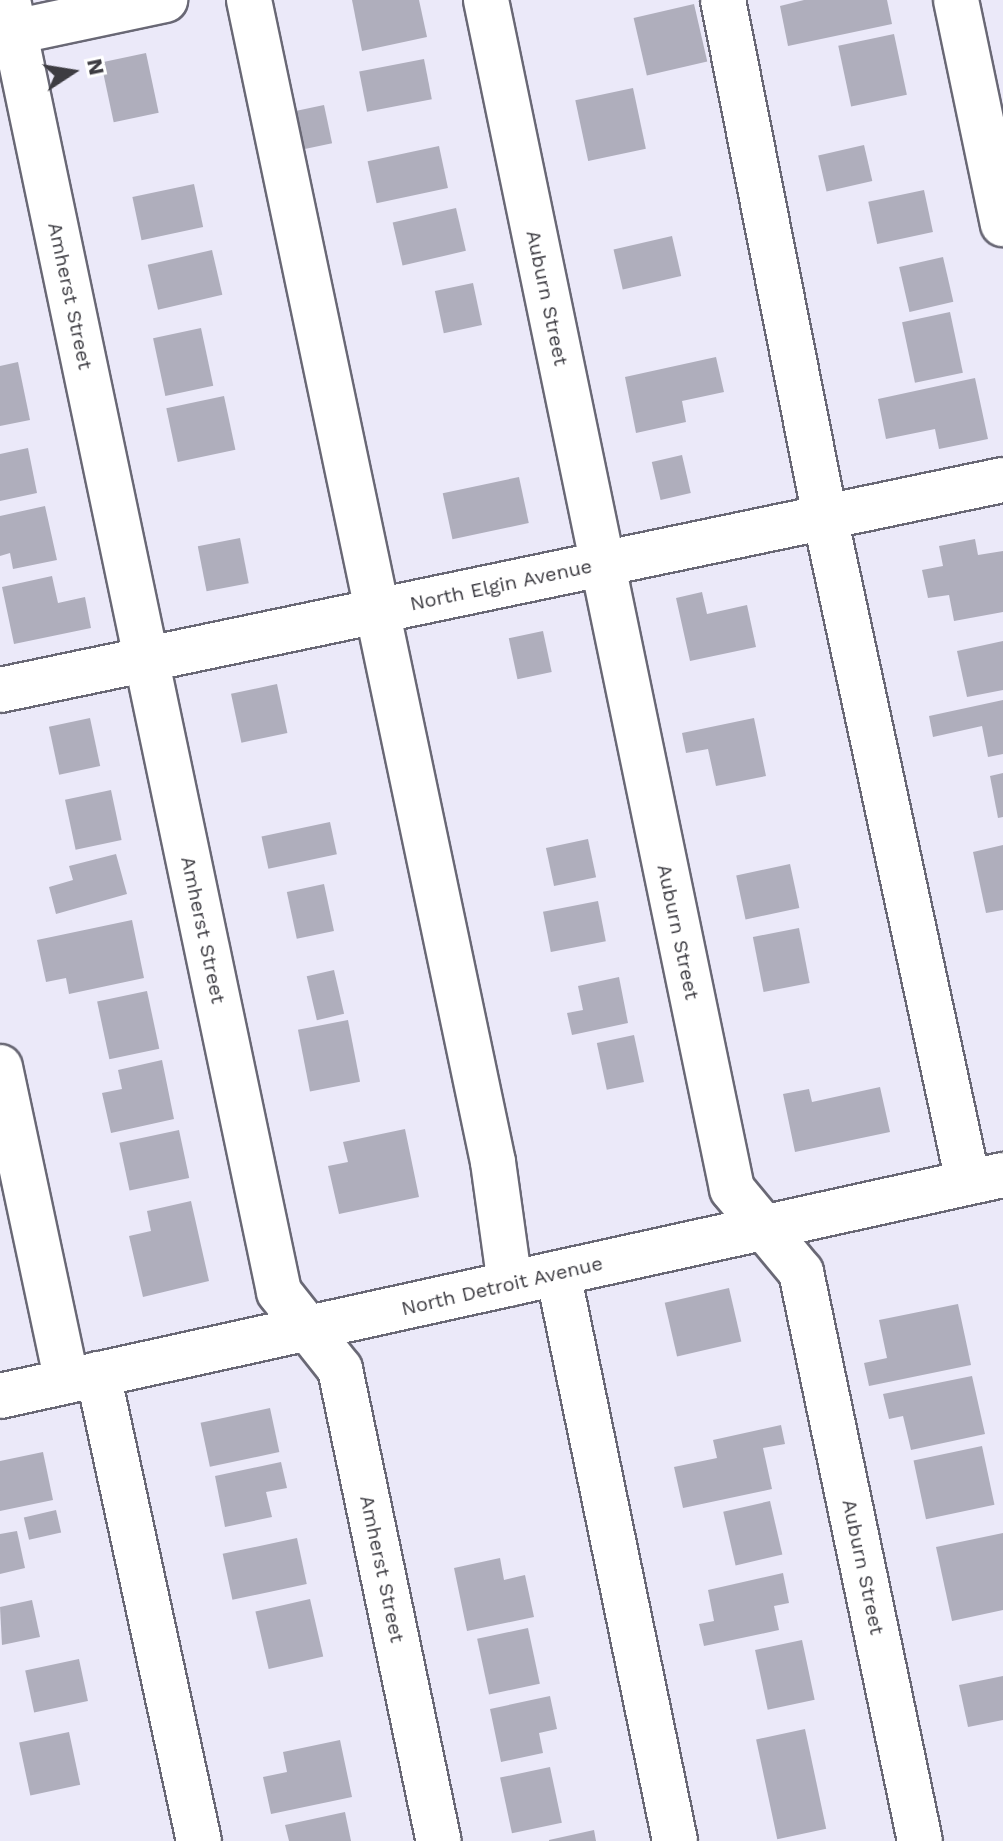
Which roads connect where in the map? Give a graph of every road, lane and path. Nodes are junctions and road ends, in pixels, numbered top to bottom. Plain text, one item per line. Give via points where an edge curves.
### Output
1 (165, 0) edge
2 (249, 0) edge
3 (486, 0) edge
4 (723, 0) edge
5 (956, 0) edge
6 (8, 22) edge
7 (1003, 224) edge
8 (1003, 480) edge
9 (825, 517) junction
10 (602, 564) junction
11 (374, 611) junction
12 (146, 659) junction
13 (0, 690) edge
14 (0, 1067) edge
15 (986, 1178) edge
16 (763, 1228) junction
17 (558, 1273) junction
18 (510, 1284) junction
19 (308, 1329) junction
20 (82, 1378) junction
21 (0, 1396) edge
22 (199, 1841) edge
23 (439, 1841) edge
24 (675, 1841) edge
25 (920, 1841) edge

1 - 6 street
2 - 11 street
3 - 10 street, Auburn Street
4 - 9 street
5 - 7 street
6 - 12 street, Amherst Street
8 - 9 street, North Elgin Avenue
9 - 10 street, North Elgin Avenue
9 - 15 street
10 - 11 street, North Elgin Avenue
10 - 16 street, Auburn Street via 732,1189
11 - 12 street, North Elgin Avenue
11 - 18 street via 493,1162
12 - 13 street, North Elgin Avenue
12 - 19 street, Amherst Street via 279,1292
14 - 20 street
15 - 16 street, North Detroit Avenue
16 - 17 street, North Detroit Avenue
16 - 25 street, Auburn Street via 801,1272
17 - 18 street, North Detroit Avenue
17 - 24 street
18 - 19 street, North Detroit Avenue
19 - 20 street, North Detroit Avenue
19 - 23 street, Amherst Street via 340,1369
20 - 21 street, North Detroit Avenue
20 - 22 street

